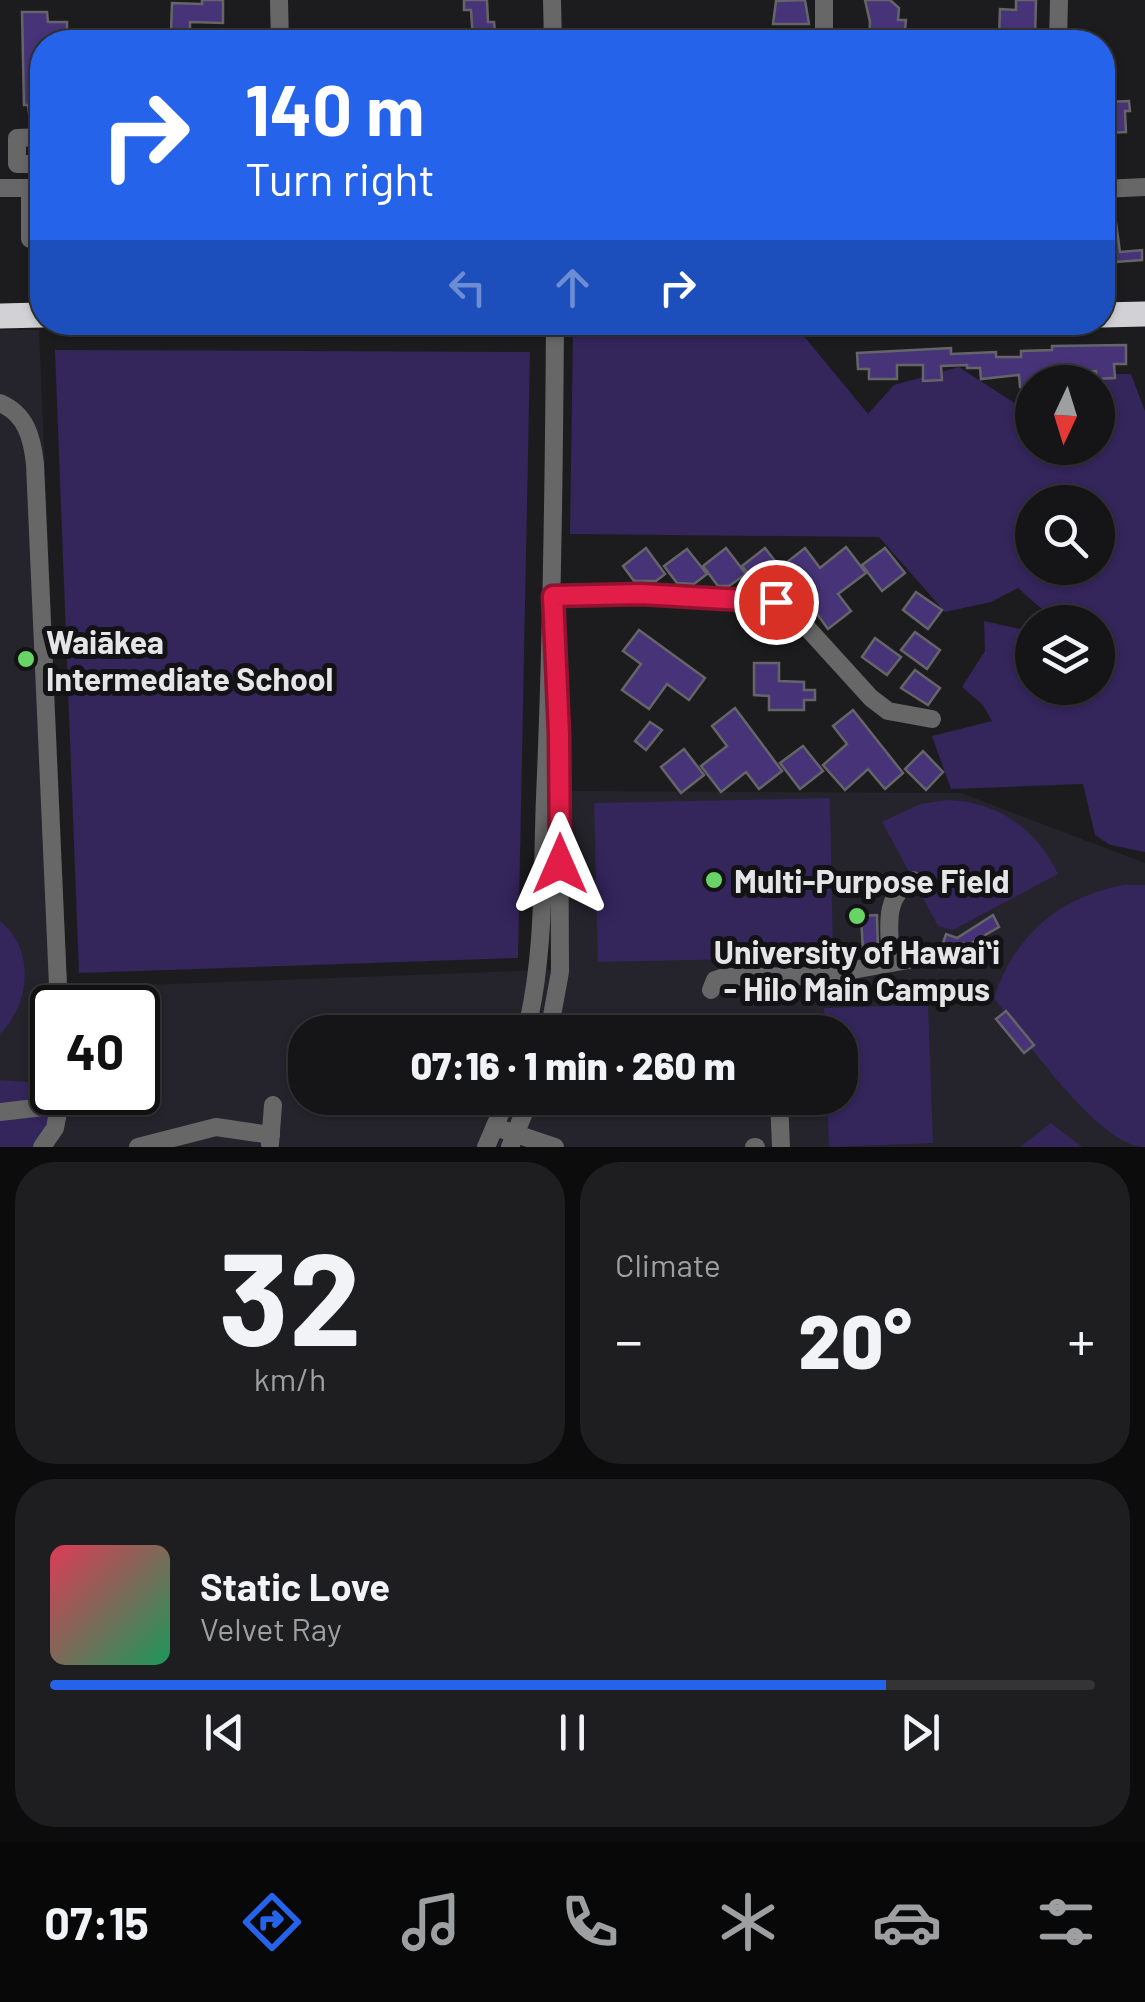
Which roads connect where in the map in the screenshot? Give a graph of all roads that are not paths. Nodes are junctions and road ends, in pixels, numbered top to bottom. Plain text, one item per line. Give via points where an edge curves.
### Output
1 (280, 0) edge
2 (552, 0) edge
3 (824, 0) edge
4 (1059, 0) edge
5 (280, 30) edge
6 (552, 30) edge
7 (824, 30) edge
8 (1058, 30) edge
9 (30, 138) edge
10 (30, 164) edge
11 (0, 188) edge
12 (30, 188) edge
13 (1145, 188) edge
14 (1115, 189) edge
15 (1145, 314) edge
16 (1115, 315) edge
17 (0, 316) edge
18 (30, 316) edge
19 (555, 335) edge
20 (0, 403) edge
21 (553, 596) junction
22 (932, 719) dead end
23 (913, 880) dead end
24 (925, 956) dead end
25 (891, 963) junction
26 (58, 985) edge
27 (711, 990) dead end
28 (529, 1015) edge
29 (552, 1015) edge
30 (273, 1105) dead end
31 (30, 1106) edge
32 (0, 1112) edge
33 (58, 1115) edge
34 (500, 1115) edge
35 (523, 1115) edge
36 (779, 1115) edge
37 (495, 1127) junction
38 (270, 1141) edge
39 (513, 1141) edge
40 (42, 1147) edge
41 (138, 1147) edge
42 (486, 1147) edge
43 (555, 1147) edge
44 (780, 1147) edge

1 - 5 street
2 - 6 street
3 - 7 street
4 - 8 street
9 - 10 street via 17,138 17,164
11 - 12 street
13 - 14 street
15 - 16 highway
17 - 18 highway
19 - 21 street
20 - 26 street via 22,418 35,464
21 - 22 street via 776,602 888,712
21 - 28 street via 538,970
21 - 29 street via 560,972
23 - 25 street via 891,903
24 - 25 street
25 - 27 street via 819,976 724,977
30 - 38 street
31 - 32 street
33 - 40 street
34 - 37 street
35 - 39 street
36 - 44 street
37 - 39 street
37 - 42 street
38 - 41 street via 216,1127
39 - 43 street

